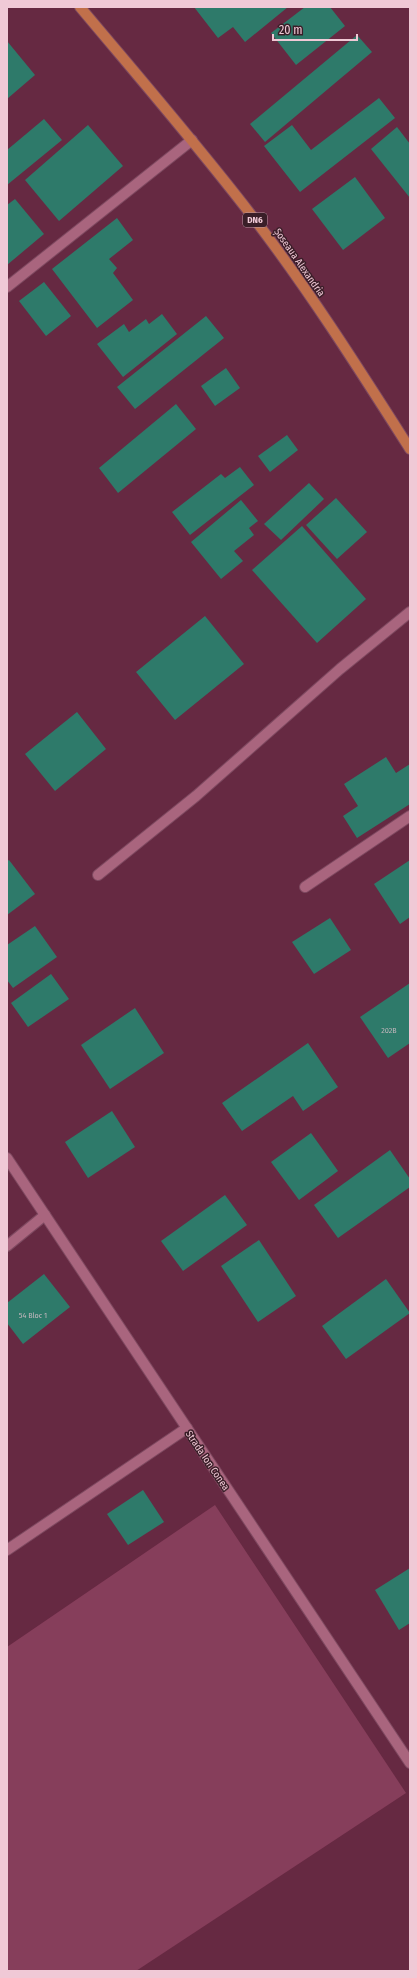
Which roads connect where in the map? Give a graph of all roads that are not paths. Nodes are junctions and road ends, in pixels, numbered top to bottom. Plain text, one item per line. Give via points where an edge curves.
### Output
1 (80, 7) edge
2 (192, 140) junction
3 (7, 287) edge
4 (410, 449) edge
5 (410, 612) edge
6 (410, 816) edge
7 (98, 876) dead end
8 (305, 887) dead end
9 (7, 1158) edge
10 (45, 1215) junction
11 (7, 1246) edge
12 (187, 1428) junction
13 (7, 1550) edge
14 (410, 1763) edge

1 - 2 main road, Șoseaua Alexandria / DN6
2 - 3 street
2 - 4 main road, Șoseaua Alexandria / DN6 via 250,213 302,286
5 - 7 street via 340,669 196,796
6 - 8 street
9 - 10 street, Strada Ion Conea
10 - 11 street
10 - 12 street, Strada Ion Conea
12 - 13 street
12 - 14 street, Strada Ion Conea

